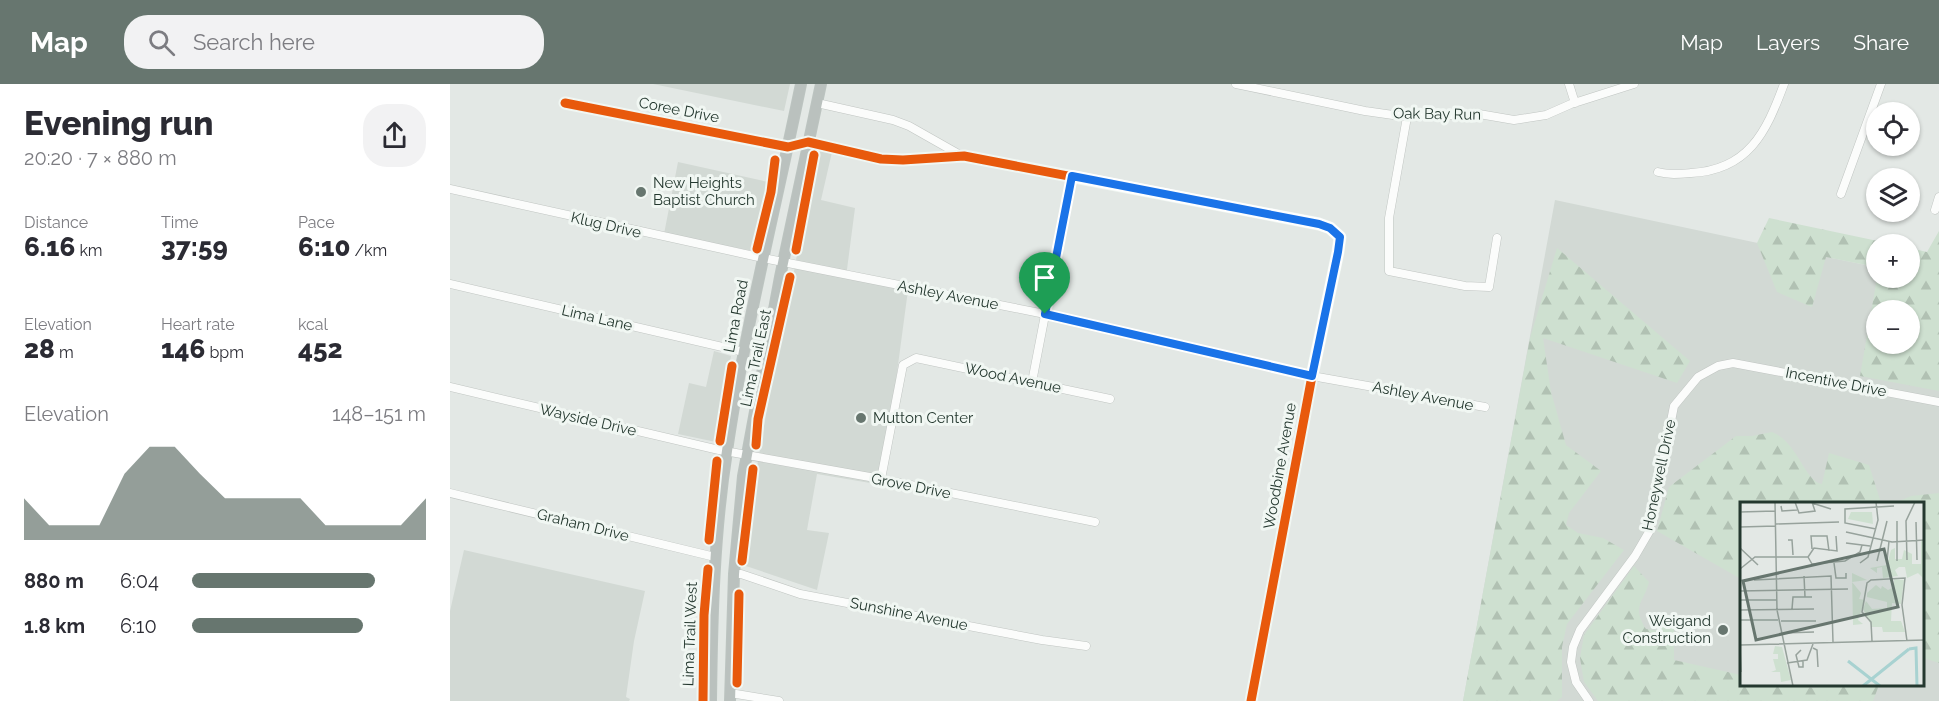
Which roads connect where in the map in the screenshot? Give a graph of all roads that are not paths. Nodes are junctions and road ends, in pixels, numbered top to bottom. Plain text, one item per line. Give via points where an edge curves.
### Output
1 (801, 84) edge
2 (820, 84) edge
3 (1236, 84) edge
4 (1569, 84) edge
5 (1634, 84) edge
6 (1784, 84) edge
7 (1881, 84) edge
8 (565, 103) dead end
9 (817, 103) junction
10 (1575, 103) junction
11 (1407, 117) junction
12 (808, 142) junction
13 (788, 147) junction
14 (964, 156) junction
15 (1658, 172) dead end
16 (1072, 176) junction
17 (450, 189) edge
18 (1840, 194) dead end
19 (1939, 196) edge
20 (1935, 210) dead end
21 (1497, 238) dead end
22 (763, 258) junction
23 (783, 262) junction
24 (450, 284) edge
25 (1045, 314) junction
26 (744, 352) junction
27 (1733, 363) joint
28 (1312, 376) junction
29 (1032, 382) junction
30 (450, 387) edge
31 (1110, 399) dead end
32 (1939, 402) edge
33 (1485, 407) dead end
34 (726, 452) junction
35 (747, 454) junction
36 (881, 479) junction
37 (450, 493) edge
38 (1095, 522) dead end
39 (715, 556) junction
40 (734, 574) junction
41 (1086, 646) dead end
42 (730, 697) edge
43 (711, 701) edge
44 (779, 701) edge
45 (1251, 701) edge
46 (1588, 701) edge

1 - 13 highway, Lima Road
2 - 9 highway
3 - 11 street, Oak Bay Run
4 - 10 street
5 - 10 street, Oak Bay Run
6 - 15 street via 1761,135 1739,160 1709,172
7 - 18 street
8 - 13 street, Coree Drive
9 - 12 highway
9 - 14 street via 893,120
10 - 11 street, Oak Bay Run via 1546,115 1514,120 1479,114
11 - 21 street via 1389,218 1389,271 1489,287
12 - 13 street
12 - 14 street via 881,159
12 - 23 highway
13 - 22 highway, Lima Road
14 - 16 street
16 - 25 street
16 - 28 street, Woodbine Avenue via 1330,228 1340,237
17 - 22 street, Klug Drive
19 - 20 street
22 - 23 street, Ashley Avenue
22 - 26 highway, Lima Road
23 - 25 street, Ashley Avenue
23 - 35 highway
24 - 26 street, Lima Lane
25 - 28 street, Ashley Avenue
25 - 29 street
26 - 34 highway, Lima Road
27 - 32 street, Incentive Drive
27 - 46 street, Honeywell Drive via 1698,377 1674,406 1649,532 1580,630 1574,647 1570,662
28 - 33 street, Ashley Avenue
28 - 45 street, Woodbine Avenue
29 - 31 street, Wood Avenue
29 - 36 street, Wood Avenue via 916,358 903,365
30 - 34 street, Wayside Drive
34 - 35 street, Grove Drive
34 - 39 highway, Lima Road
35 - 36 street, Grove Drive
35 - 40 highway
36 - 38 street, Grove Drive
37 - 39 street, Graham Drive
39 - 43 highway, Lima Road
40 - 41 street, Sunshine Avenue via 800,594
40 - 42 highway
42 - 44 street

